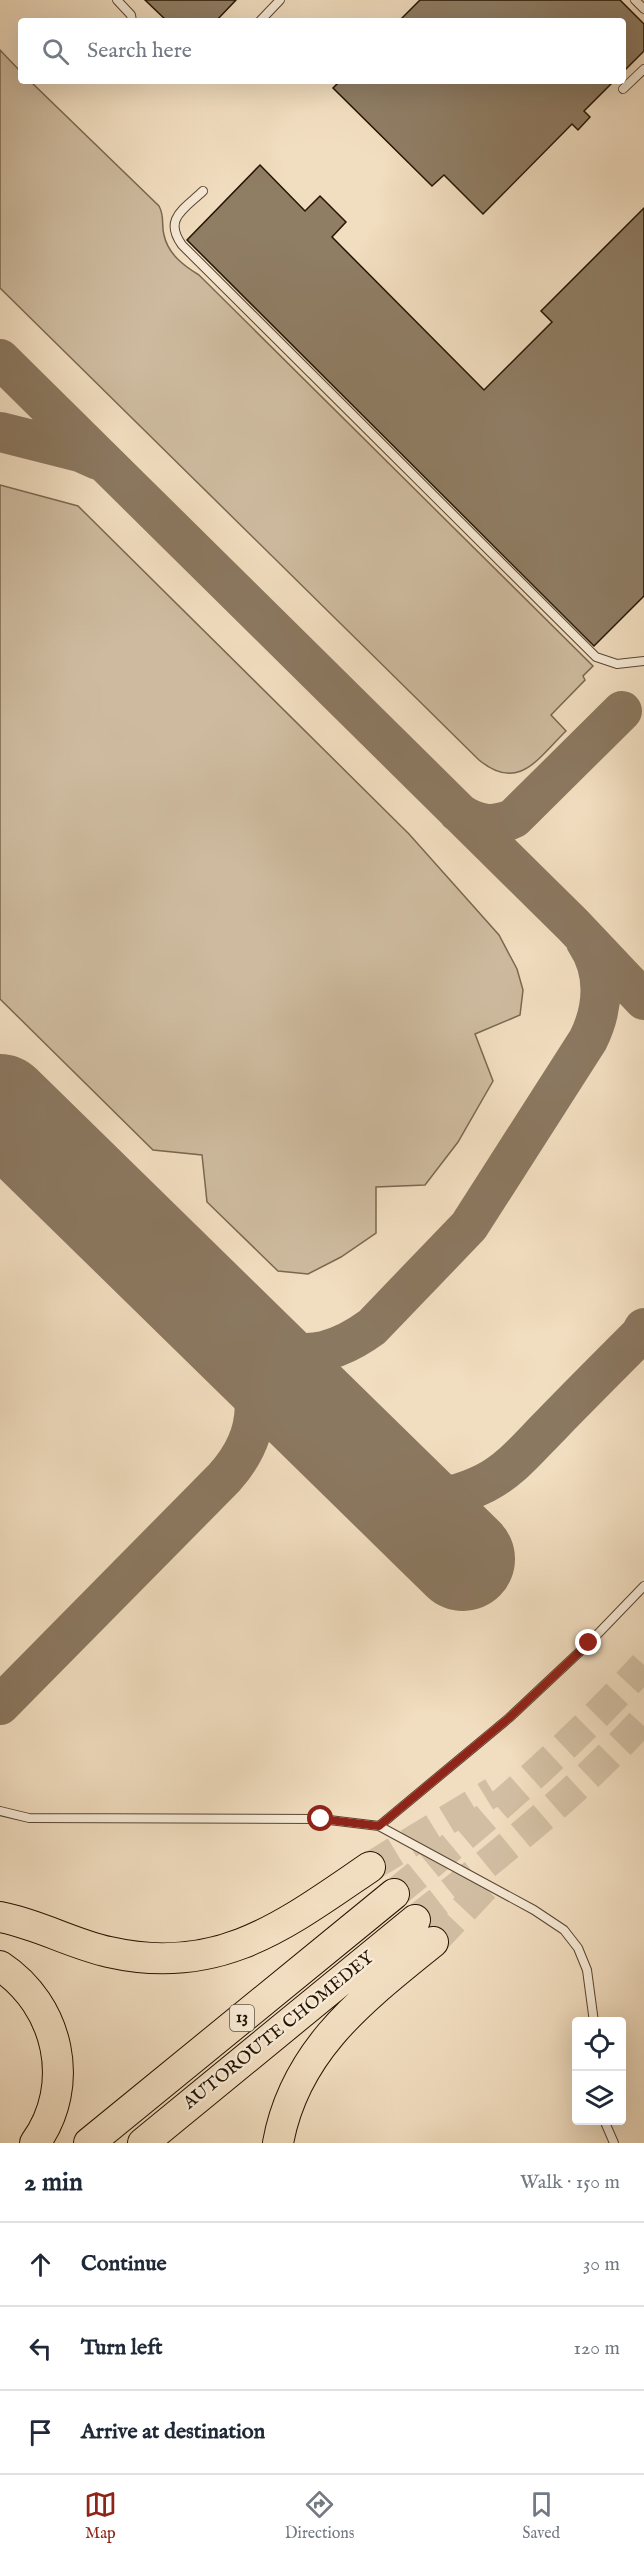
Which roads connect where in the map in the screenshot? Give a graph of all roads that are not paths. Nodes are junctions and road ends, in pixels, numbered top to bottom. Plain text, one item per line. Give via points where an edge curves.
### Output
1 (117, 0) edge
2 (280, 0) edge
3 (635, 0) edge
4 (644, 9) edge
5 (132, 18) edge
6 (263, 18) edge
7 (644, 69) edge
8 (623, 89) dead end
9 (203, 191) dead end
10 (644, 662) edge
11 (644, 1586) edge
12 (0, 1811) edge
13 (379, 1826) junction
14 (370, 1867) tunnel mouth
15 (394, 1894) tunnel mouth
16 (0, 1917) edge
17 (0, 1966) edge
18 (593, 2017) edge
19 (606, 2125) edge
20 (35, 2143) edge
21 (89, 2143) edge
22 (143, 2143) edge
23 (278, 2143) edge
24 (614, 2143) edge

1 - 5 lane
2 - 6 lane
3 - 4 lane
7 - 8 lane
9 - 10 lane via 176,217 176,237 182,245 590,652 606,662
11 - 13 lane via 509,1718
12 - 13 lane via 29,1818 321,1819
13 - 18 lane via 564,1930 578,1947 587,1970
14 - 16 highway via 268,1934 234,1947 190,1956 141,1957 109,1952
15 - 21 highway, AUTOROUTE CHOMEDEY / 13
17 - 20 highway via 34,1999 56,2043 56,2094
19 - 24 lane
22 - 23 highway, AUTOROUTE CHOMEDEY / 13 via 424,1931 314,2054 286,2114

